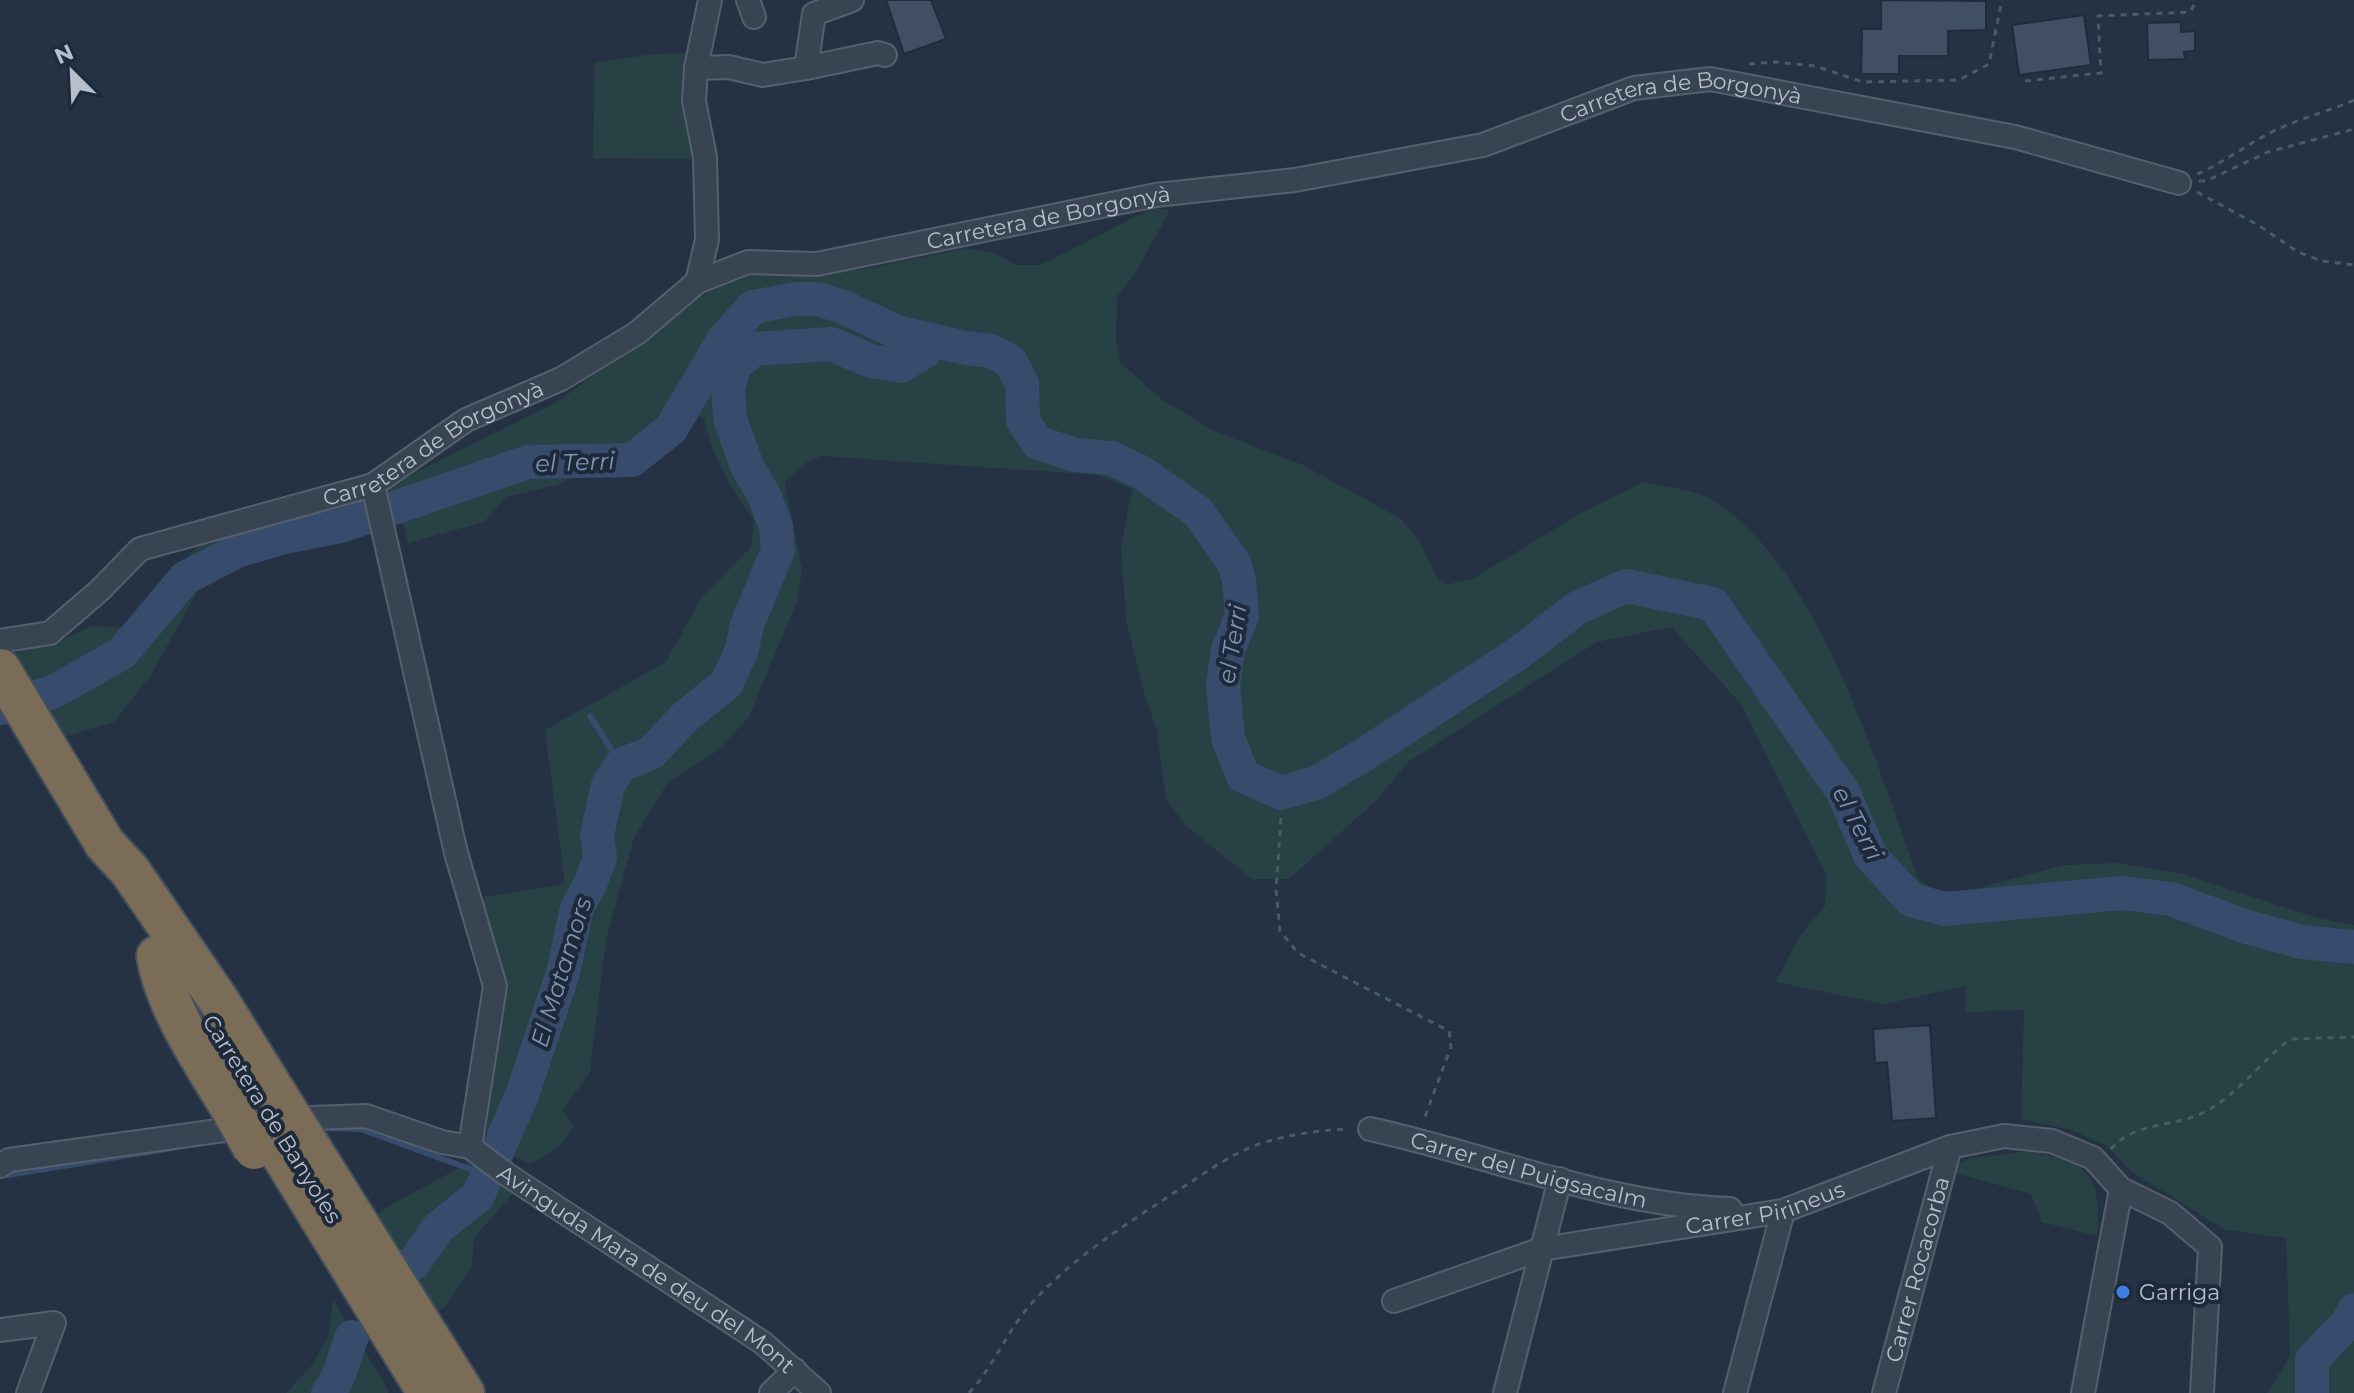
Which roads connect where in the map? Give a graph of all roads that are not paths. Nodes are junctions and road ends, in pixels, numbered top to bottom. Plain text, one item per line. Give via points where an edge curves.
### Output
1 (710, 0) edge
2 (852, 0) edge
3 (885, 55) dead end
4 (696, 68) junction
5 (806, 68) junction
6 (2179, 183) road end
7 (697, 282) junction
8 (373, 485) junction
9 (0, 641) edge
10 (0, 669) edge
11 (19, 722) edge
12 (270, 1127) junction
13 (1370, 1129) road end
14 (1950, 1147) junction
15 (474, 1151) junction
16 (3, 1159) edge
17 (1560, 1179) junction
18 (2121, 1189) junction
19 (1783, 1211) junction
20 (1542, 1249) junction
21 (1394, 1301) dead end
22 (0, 1330) edge
23 (795, 1370) junction
24 (28, 1393) edge
25 (405, 1393) edge
26 (428, 1393) edge
27 (441, 1393) edge
28 (464, 1393) edge
29 (771, 1393) edge
30 (819, 1393) edge
31 (1505, 1393) edge
32 (1735, 1393) edge
33 (1884, 1393) edge
34 (2083, 1393) edge
35 (2202, 1393) edge

1 - 4 street
2 - 5 street via 814,14
3 - 5 street
4 - 5 street via 729,67 763,75
4 - 7 street via 694,101 705,157 707,240
6 - 7 street, Carretera de Borgonyà via 2015,137 1710,79 1634,88 1483,145 1295,180 1156,195 817,264 748,262
7 - 8 street, Carretera de Borgonyà via 637,333 561,379 466,420
8 - 9 street, Carretera de Borgonyà via 140,549 50,633
8 - 15 street via 456,853 495,986
10 - 11 highway
11 - 12 highway via 157,956
11 - 12 highway via 219,1001
12 - 25 highway
12 - 26 highway
12 - 27 highway, Carretera de Banyoles
12 - 28 highway
13 - 17 street, Carrer del Puigsacalm
14 - 18 street, Carrer Pirineus via 2004,1136 2052,1141 2093,1158
14 - 19 street, Carrer Pirineus
14 - 33 street, Carrer Rocacorba
15 - 16 street via 366,1116 282,1121
15 - 23 street, Avinguda Mara de deu del Mont via 763,1343
17 - 19 street, Carrer del Puigsacalm via 1690,1208
17 - 20 street
18 - 34 street
18 - 35 street via 2170,1213 2210,1247
19 - 20 street, Carrer Pirineus
19 - 32 street
20 - 21 street, Carrer Pirineus
20 - 31 street
22 - 24 street via 54,1323
23 - 29 street
23 - 30 street, Avinguda Mara de deu del Mont

